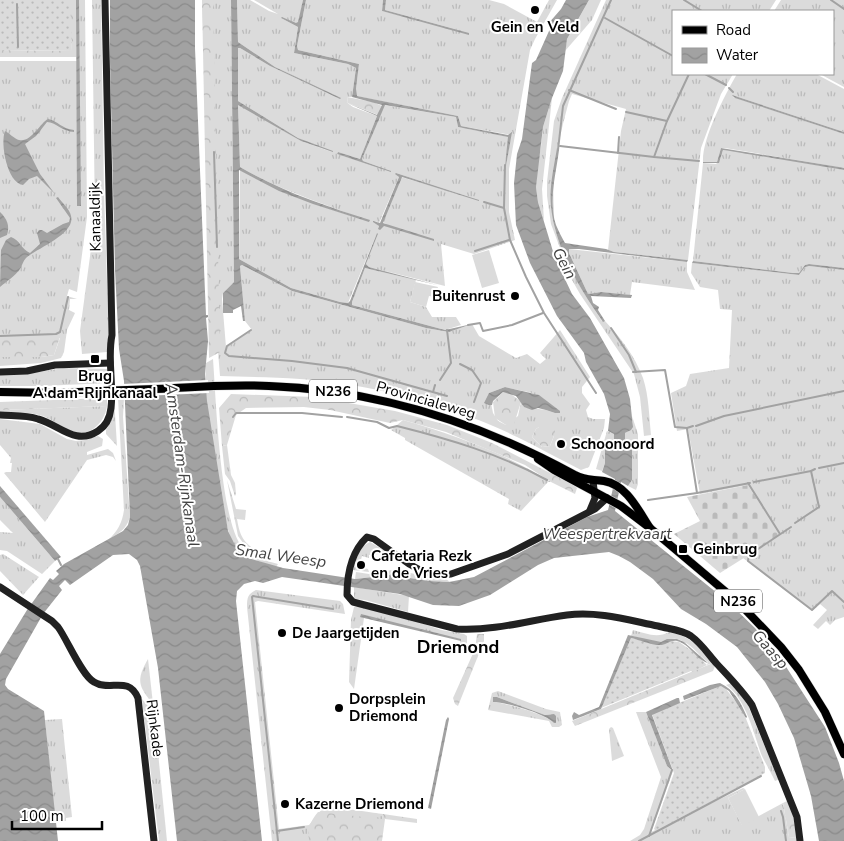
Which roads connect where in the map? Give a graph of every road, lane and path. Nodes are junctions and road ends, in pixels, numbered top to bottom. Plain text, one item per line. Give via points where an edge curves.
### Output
1 (105, 0) edge
2 (110, 363) junction
3 (0, 372) edge
4 (0, 392) edge
5 (59, 393) junction
6 (0, 397) edge
7 (0, 415) edge
8 (535, 456) junction
9 (593, 481) junction
10 (594, 492) junction
11 (632, 501) junction
12 (614, 502) junction
13 (590, 510) junction
14 (650, 528) junction
15 (0, 582) edge
16 (0, 587) edge
17 (15, 597) junction
18 (844, 754) edge
19 (154, 841) edge
20 (800, 841) edge

1 - 2 street, Kanaaldijk
2 - 3 street
2 - 7 street, Kanaaldijk via 110,415 100,430 90,435 73,436 37,418
4 - 5 main road, N236
5 - 6 main road, N236
5 - 8 main road, Provincialeweg / N236, bridge via 230,386 306,388 385,401 454,420
8 - 9 main road, Provincialeweg / N236
8 - 10 main road, Provincialeweg / N236 via 546,466
9 - 10 street
9 - 11 main road, Provincialeweg / N236 via 617,486
10 - 12 main road, Provincialeweg / N236
10 - 13 street
11 - 12 street via 630,504
11 - 14 main road, Provincialeweg / N236
12 - 13 street via 602,501
12 - 14 main road, Provincialeweg / N236
13 - 20 street via 508,554 452,574 422,571 367,537 354,555 347,595 353,602 457,629 508,627 568,615 592,614 689,635 710,653 752,705 797,817
14 - 18 main road, Provincialeweg / N236 via 739,603 781,647 825,712
15 - 17 street
16 - 17 street
17 - 19 street, Rijnkade via 52,621 62,632 89,679 100,684 128,686 136,692

